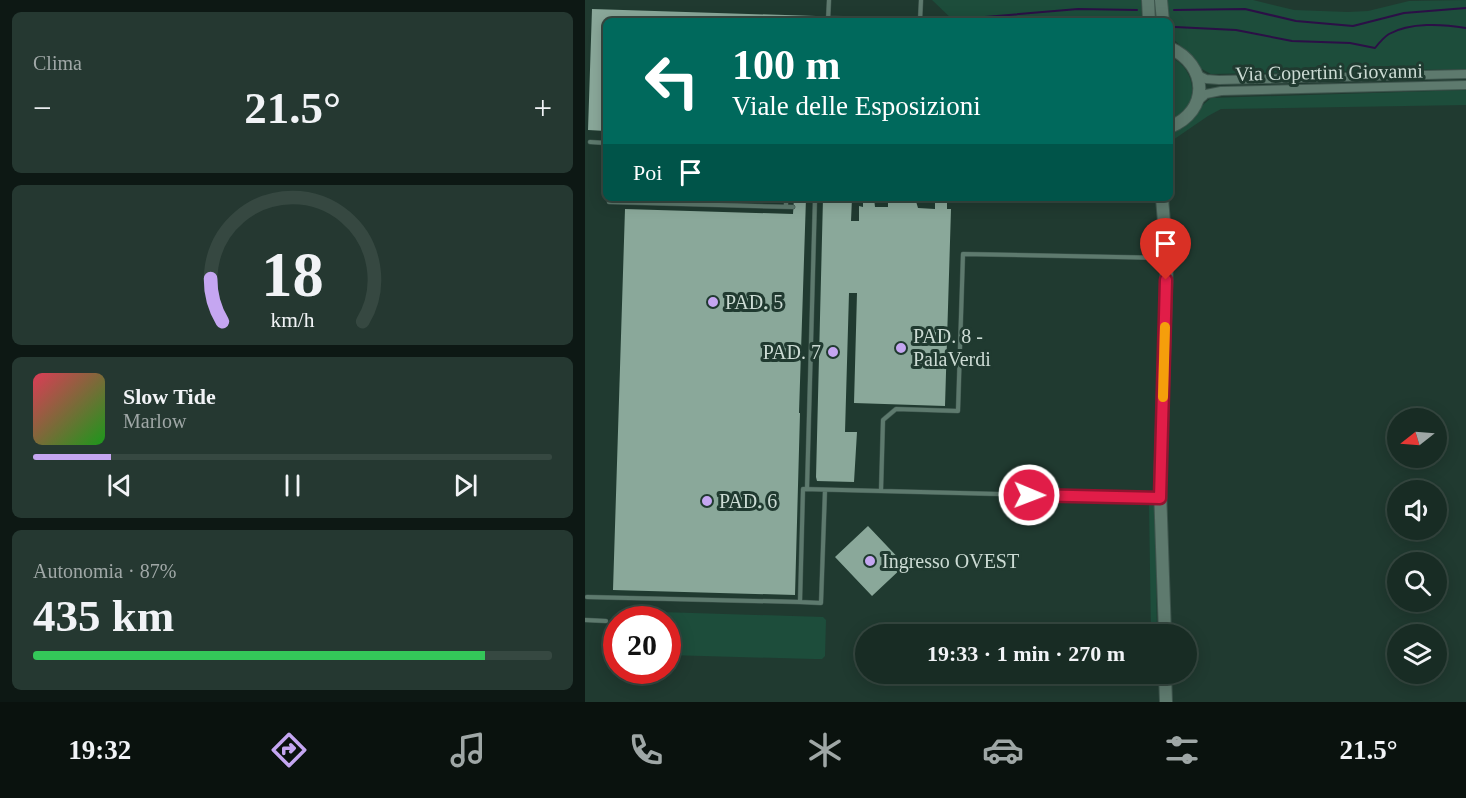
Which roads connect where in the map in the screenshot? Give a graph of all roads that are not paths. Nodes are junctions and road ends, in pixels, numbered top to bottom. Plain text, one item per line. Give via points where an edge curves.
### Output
1 (829, 0) edge
2 (921, 0) edge
3 (1148, 0) edge
4 (1161, 0) edge
5 (828, 18) edge
6 (920, 18) edge
7 (1149, 18) edge
8 (1163, 18) edge
9 (1173, 49) edge
10 (1466, 74) edge
11 (1198, 75) junction
12 (1466, 85) edge
13 (1197, 102) junction
14 (1173, 126) edge
15 (588, 142) edge
16 (603, 143) edge
17 (609, 201) edge
18 (786, 201) edge
19 (815, 201) edge
20 (1162, 201) edge
21 (786, 207) junction
22 (793, 207) dead end
23 (806, 207) dead end
24 (815, 207) junction
25 (1167, 258) junction
26 (807, 489) junction
27 (825, 490) junction
28 (881, 491) junction
29 (1160, 498) junction
30 (587, 597) dead end
31 (800, 602) junction
32 (585, 620) edge
33 (603, 621) edge
34 (1165, 624) edge
35 (1165, 684) edge
36 (1165, 702) edge

1 - 5 lane
2 - 6 lane
3 - 7 street
4 - 8 street
9 - 11 street via 1190,61
10 - 11 street, Via Copertini Giovanni via 1219,80
11 - 13 street
12 - 13 street, Via Copertini Giovanni via 1221,91 1206,94
13 - 14 street via 1190,114
15 - 16 lane
17 - 21 lane
18 - 21 lane
19 - 24 lane
20 - 25 street
21 - 22 lane
23 - 24 lane
24 - 26 lane
25 - 28 lane via 963,254 958,411 896,409 883,420
25 - 29 street
26 - 27 lane
26 - 31 lane via 803,489
27 - 28 lane
27 - 31 lane via 821,603
28 - 29 lane
29 - 34 street
30 - 31 lane
32 - 33 lane
35 - 36 street

